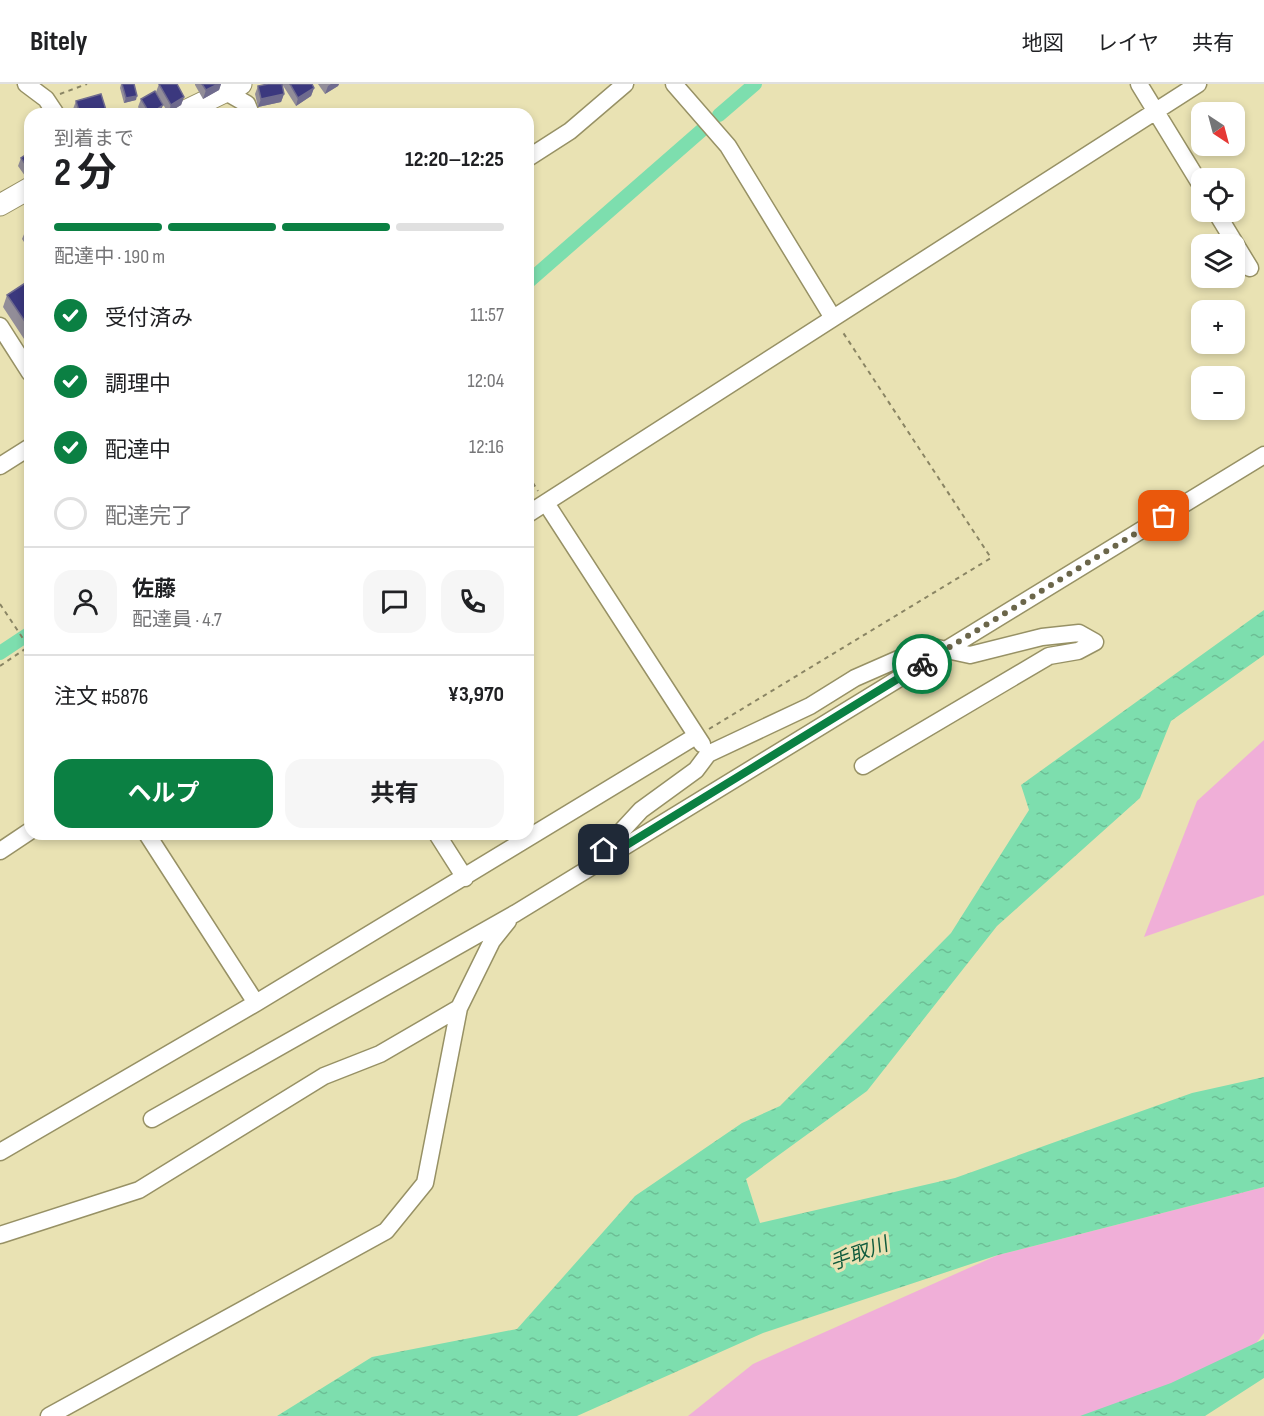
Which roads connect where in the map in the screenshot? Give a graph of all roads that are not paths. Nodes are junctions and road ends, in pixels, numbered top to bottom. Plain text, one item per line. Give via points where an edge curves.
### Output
1 (27, 84) edge
2 (625, 84) edge
3 (674, 84) edge
4 (1138, 84) edge
5 (1198, 84) edge
6 (229, 87) edge
7 (52, 108) edge
8 (190, 108) edge
9 (249, 108) edge
10 (1156, 111) junction
11 (534, 154) edge
12 (1191, 169) edge
13 (24, 191) edge
14 (0, 205) edge
15 (1222, 222) edge
16 (1250, 268) dead end
17 (833, 318) junction
18 (0, 326) edge
19 (24, 364) edge
20 (24, 451) edge
21 (1264, 455) edge
22 (0, 466) edge
23 (546, 503) junction
24 (534, 510) edge
25 (945, 650) junction
26 (696, 736) junction
27 (708, 754) junction
28 (862, 766) dead end
29 (24, 835) edge
30 (534, 836) edge
31 (151, 840) edge
32 (441, 840) edge
33 (527, 840) edge
34 (0, 851) edge
35 (607, 857) junction
36 (465, 878) junction
37 (516, 913) junction
38 (256, 1003) junction
39 (459, 1008) junction
40 (152, 1119) dead end
41 (1, 1149) edge
42 (0, 1235) edge
43 (49, 1416) edge

1 - 7 street
2 - 11 street via 570,131
3 - 17 street via 728,146
4 - 10 street
5 - 10 street
6 - 8 main road
6 - 9 street
10 - 12 street
10 - 17 street
13 - 14 main road
15 - 16 street
17 - 23 street
18 - 19 street
20 - 22 street
21 - 25 street
23 - 24 street
23 - 26 street
25 - 27 street via 928,646 855,678 810,706
25 - 28 street via 970,655 1042,637 1079,633 1095,642 1078,651 1049,656
25 - 35 street
26 - 27 street
26 - 30 street
27 - 35 street via 696,770 641,810 604,850
29 - 34 street
31 - 38 street
32 - 36 street
33 - 36 street
35 - 37 street
36 - 38 street
37 - 39 street via 492,941
37 - 40 street
38 - 41 street
39 - 42 street via 380,1054 324,1076 139,1190
39 - 43 street via 425,1183 386,1231

